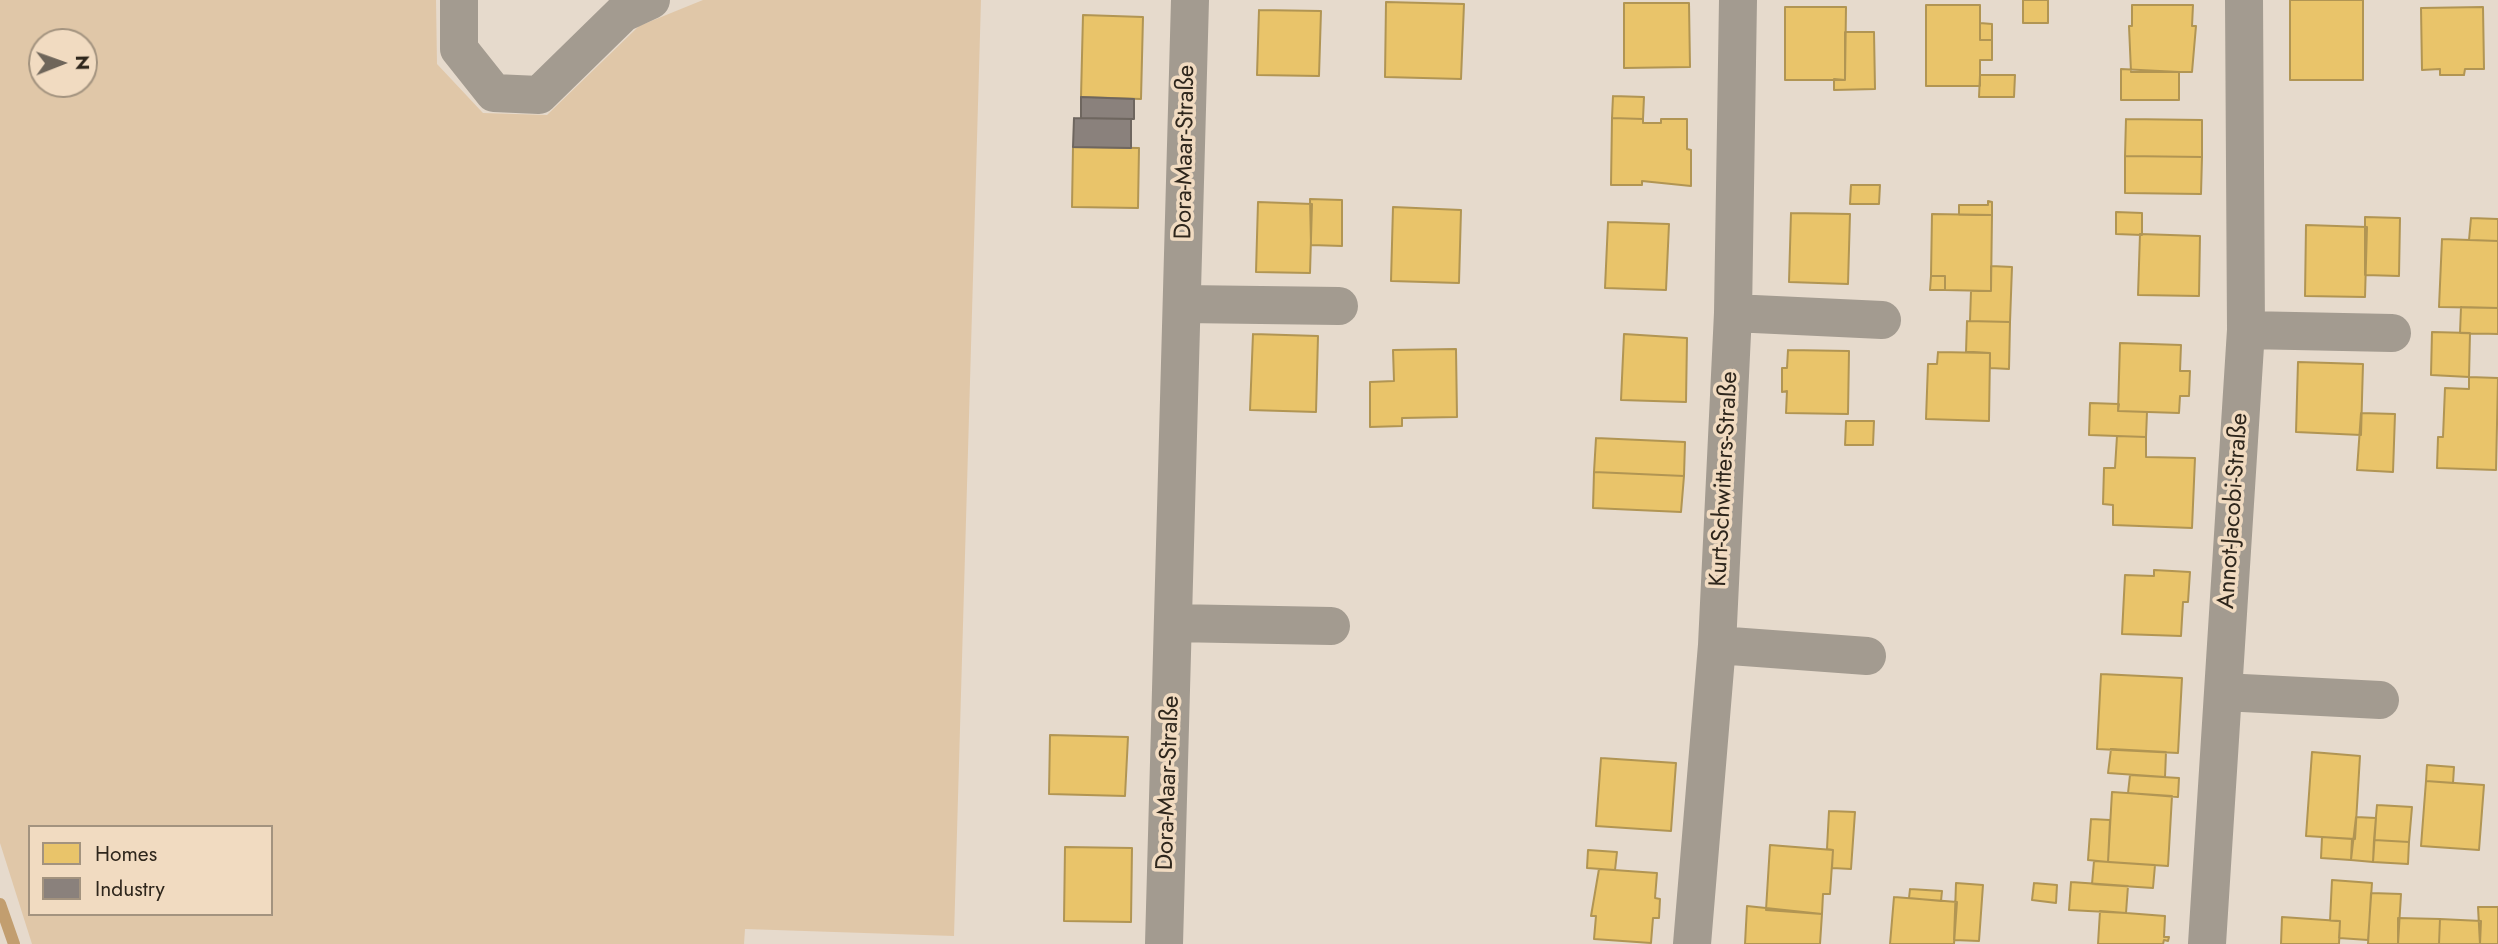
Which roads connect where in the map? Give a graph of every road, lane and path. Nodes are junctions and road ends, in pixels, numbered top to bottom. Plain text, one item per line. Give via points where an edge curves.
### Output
1 (459, 0) edge
2 (652, 0) edge
3 (1190, 0) edge
4 (1738, 0) edge
5 (2244, 0) edge
6 (1183, 304) junction
7 (1339, 306) dead end
8 (1733, 313) junction
9 (1882, 320) dead end
10 (2246, 330) junction
11 (2392, 333) dead end
12 (1173, 623) junction
13 (1331, 626) dead end
14 (1717, 645) junction
15 (1867, 656) dead end
16 (2223, 692) junction
17 (2380, 700) dead end
18 (1164, 944) edge
19 (1692, 944) edge
20 (2207, 944) edge

1 - 2 street via 459,49 494,93 539,95 624,13
3 - 6 street, Dora-Maar-Straße
4 - 8 street, Kurt-Schwitters-Straße
5 - 10 street, Annot-Jacobi-Straße
6 - 7 street
6 - 12 street, Dora-Maar-Straße
8 - 9 street
8 - 14 street, Kurt-Schwitters-Straße
10 - 11 street
10 - 16 street, Annot-Jacobi-Straße
12 - 13 street
12 - 18 street, Dora-Maar-Straße
14 - 15 street
14 - 19 street, Kurt-Schwitters-Straße
16 - 17 street
16 - 20 street, Annot-Jacobi-Straße

